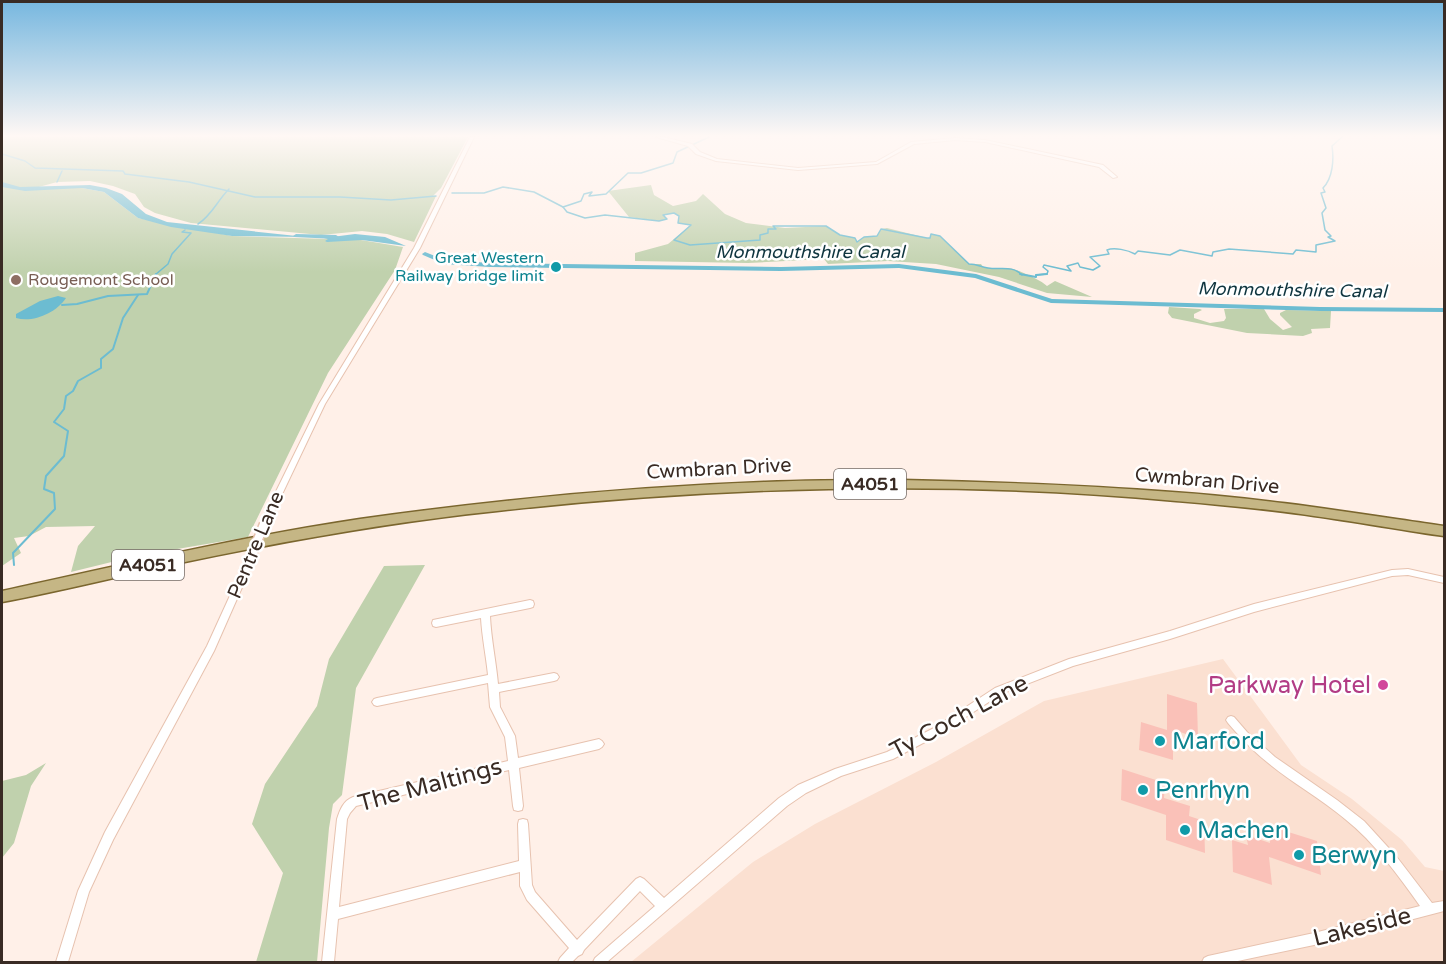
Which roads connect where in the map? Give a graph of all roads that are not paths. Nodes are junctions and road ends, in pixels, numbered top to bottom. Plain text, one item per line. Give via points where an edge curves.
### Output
1 (450, 182) edge
2 (1444, 531) edge
3 (1444, 580) edge
4 (2, 597) edge
5 (530, 604) dead end
6 (485, 613) junction
7 (436, 623) dead end
8 (554, 677) dead end
9 (493, 678) junction
10 (494, 689) junction
11 (376, 702) dead end
12 (1231, 720) dead end
13 (599, 744) dead end
14 (513, 762) junction
15 (518, 806) dead end
16 (523, 824) dead end
17 (524, 865) junction
18 (664, 906) junction
19 (1444, 906) edge
20 (1429, 909) junction
21 (334, 914) junction
22 (578, 950) junction
23 (62, 963) edge
24 (328, 963) edge
25 (564, 963) edge
26 (599, 963) edge
27 (1208, 963) edge

1 - 23 street, Pentre Lane, bridge via 417,248 322,404 264,524 211,648 109,836 84,891
2 - 4 main road, Cwmbran Drive / A4051 via 1232,502 1086,490 888,483 715,488 538,502 357,525
3 - 18 street, Ty Coch Lane via 1408,572 1371,578 1072,662 998,690 937,731 889,756 802,789
5 - 6 street
6 - 7 street
6 - 9 street, The Maltings
8 - 10 street
9 - 10 street, The Maltings
9 - 11 street
10 - 14 street, The Maltings via 497,713 510,736
12 - 20 street via 1261,753 1351,817 1371,836
13 - 14 street, The Maltings
14 - 15 street, The Maltings
14 - 21 street, The Maltings via 353,802 342,819
16 - 17 street
17 - 21 street
17 - 22 street via 531,896
18 - 22 street via 640,883
18 - 26 street, Ty Coch Lane
19 - 20 street, Lakeside
20 - 27 street, Lakeside
21 - 24 street, The Maltings
22 - 25 street

